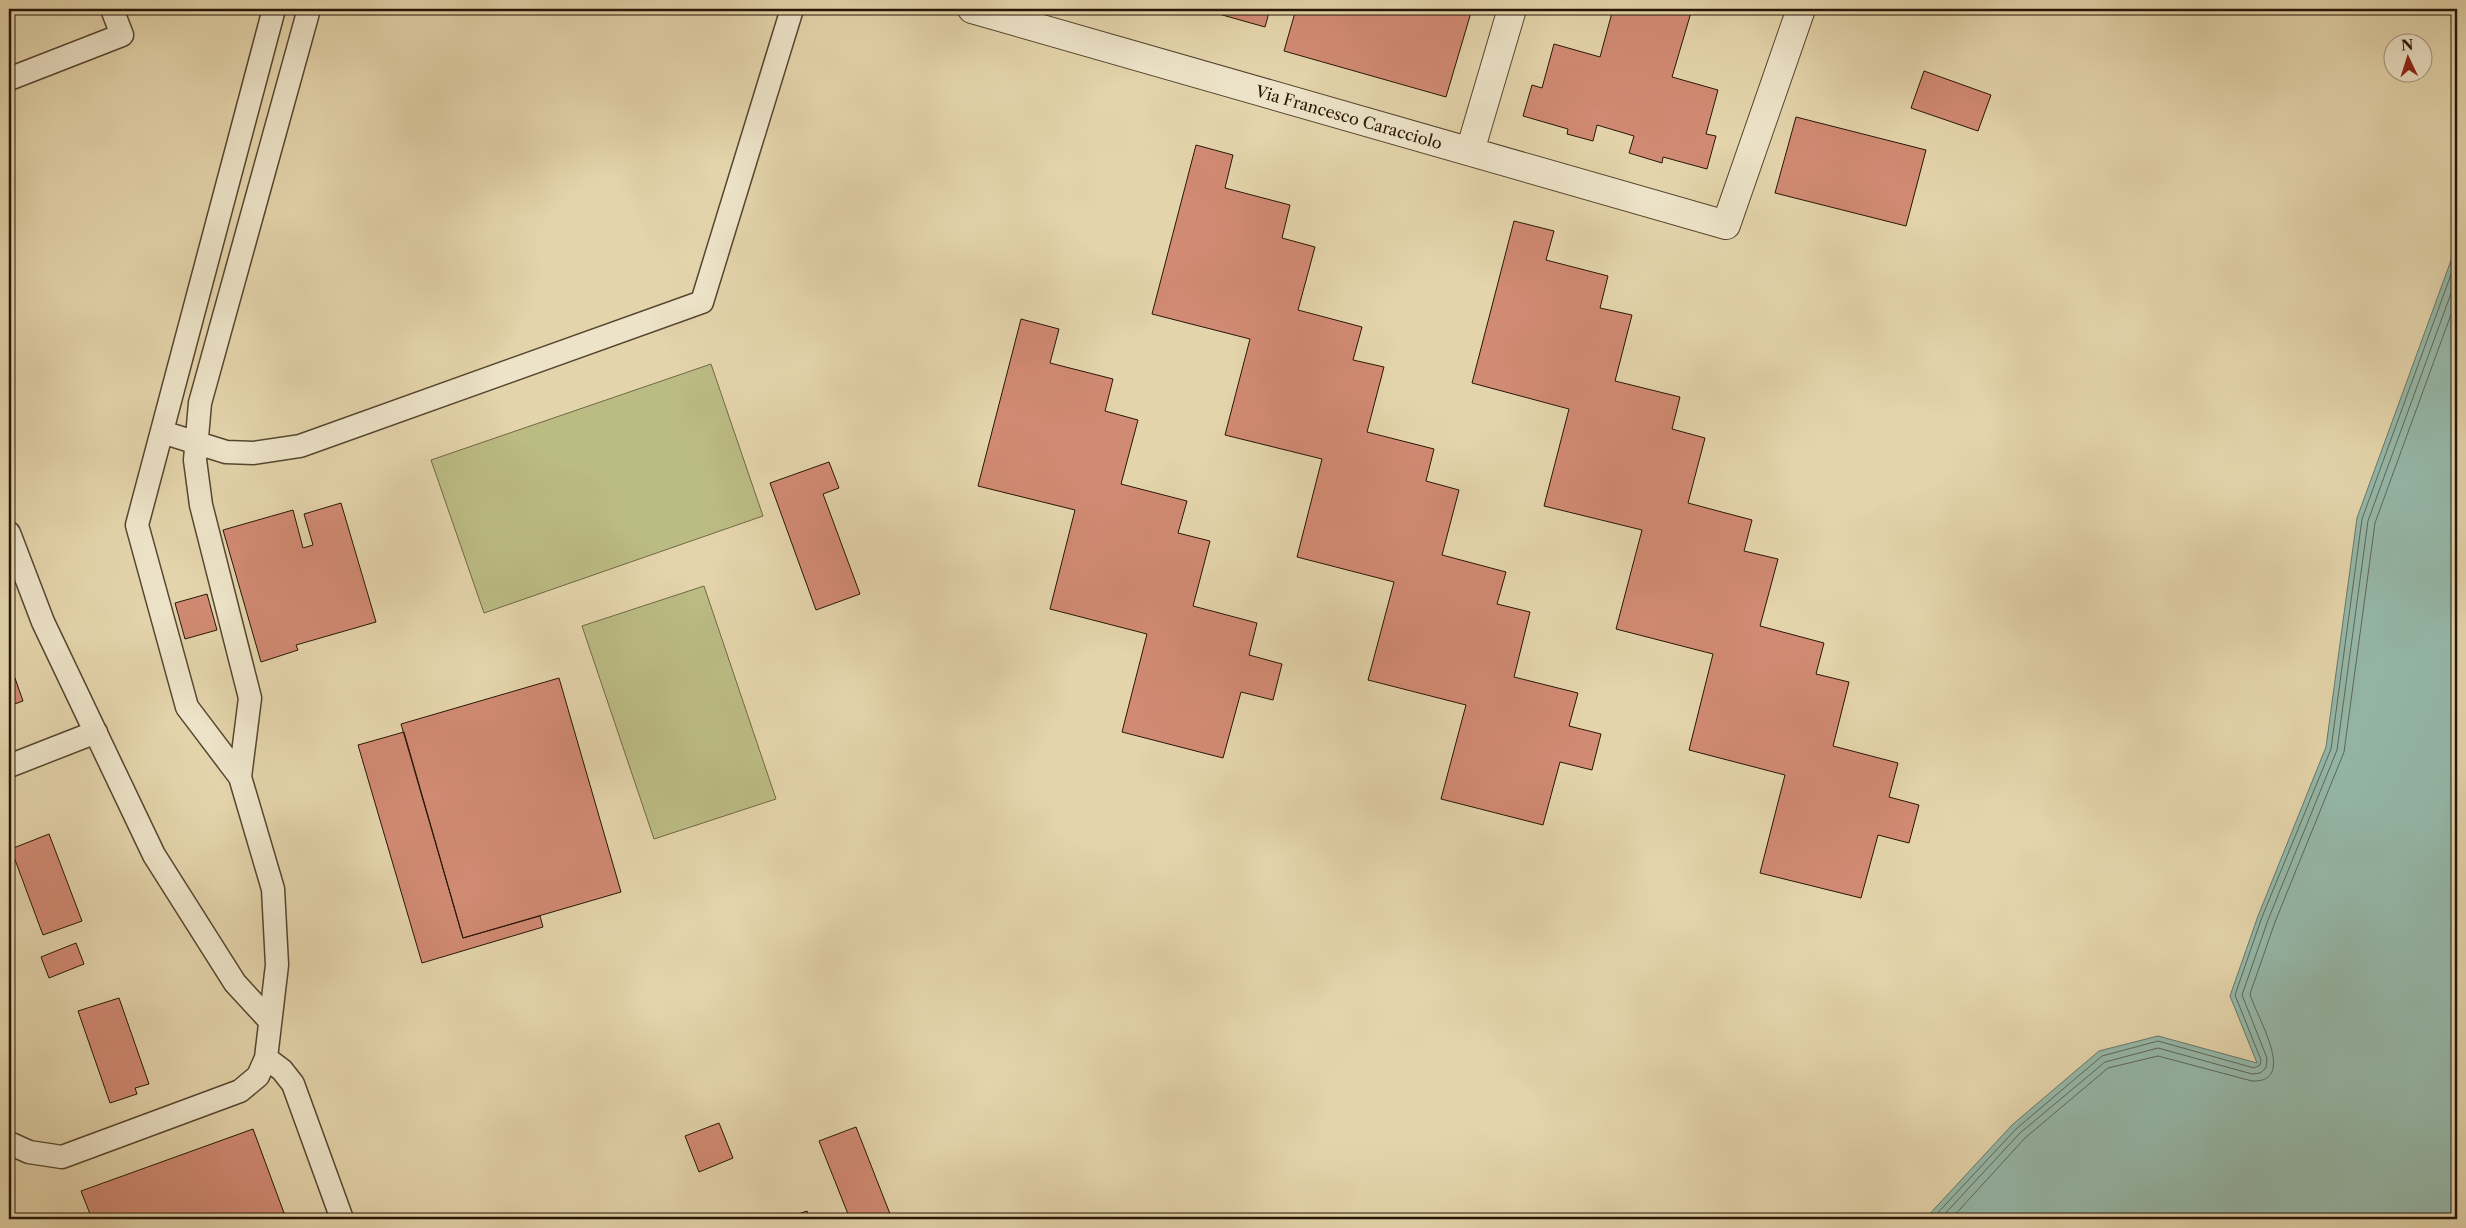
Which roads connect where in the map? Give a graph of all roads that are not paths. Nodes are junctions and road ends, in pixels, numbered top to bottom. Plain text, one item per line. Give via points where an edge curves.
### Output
1 (112, 9) edge
2 (274, 9) edge
3 (309, 9) edge
4 (792, 9) edge
5 (972, 9) edge
6 (1512, 9) edge
7 (1801, 9) edge
8 (9, 79) edge
9 (1470, 152) junction
10 (162, 432) junction
11 (197, 443) junction
12 (9, 532) edge
13 (96, 732) junction
14 (9, 766) edge
15 (240, 777) junction
16 (270, 1020) junction
17 (266, 1058) junction
18 (9, 1143) edge
19 (342, 1219) edge

1 - 8 lane via 122,35
2 - 10 lane
3 - 11 lane via 200,403
4 - 11 lane via 702,302 300,446 254,453 226,452
5 - 9 street, Via Francesco Caracciolo
6 - 9 street
7 - 9 street, Via Francesco Caracciolo via 1726,225
10 - 11 lane
10 - 15 lane via 137,525 187,707
11 - 15 lane via 195,460 201,505 250,698
12 - 13 lane via 43,622
13 - 14 lane
13 - 16 lane via 154,855 235,983
15 - 16 lane via 273,889 277,965
16 - 17 lane
17 - 18 lane via 258,1076 240,1091 62,1157 28,1152
17 - 19 lane via 293,1084

